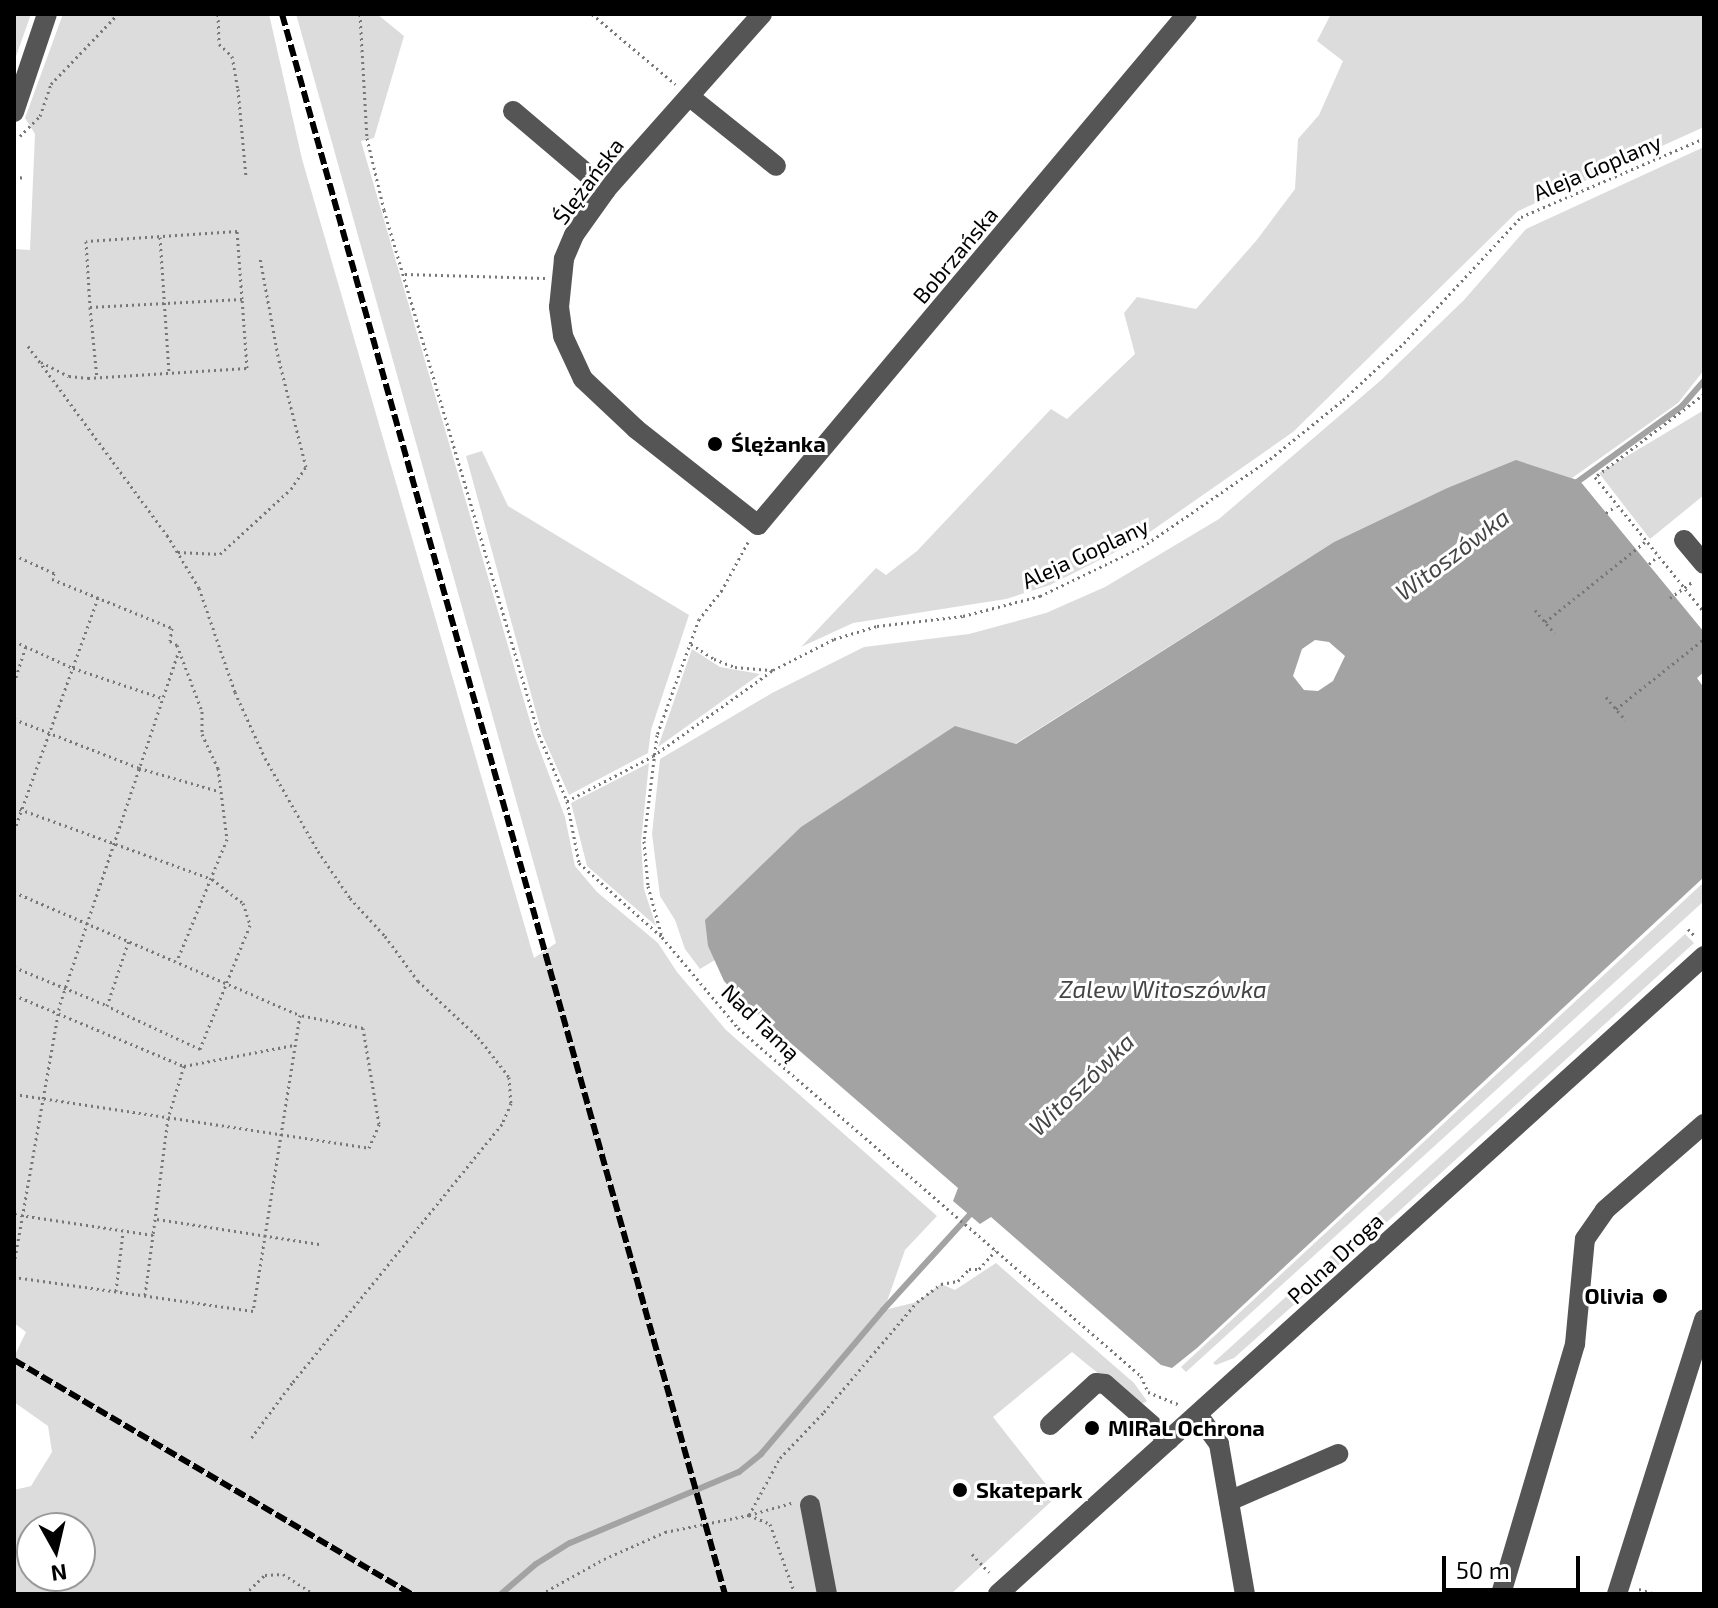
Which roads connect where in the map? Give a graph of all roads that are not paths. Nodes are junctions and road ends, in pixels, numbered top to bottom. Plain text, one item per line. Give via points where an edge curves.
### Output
1 (47, 14) edge
2 (762, 14) edge
3 (1187, 14) edge
4 (690, 97) junction
5 (513, 111) dead end
6 (14, 112) edge
7 (776, 166) dead end
8 (606, 190) junction
9 (758, 525) joint
10 (1684, 540) dead end
11 (1704, 564) edge
12 (1704, 956) edge
13 (1704, 1124) edge
14 (1704, 1319) edge
15 (1198, 1415) junction
16 (1050, 1425) dead end
17 (1169, 1440) junction
18 (1338, 1454) dead end
19 (1229, 1501) junction
20 (810, 1505) road end
21 (1624, 1591) edge
22 (827, 1594) edge
23 (998, 1594) edge
24 (1245, 1594) edge
25 (1501, 1594) edge

1 - 6 street
2 - 4 street, Ślężańska
3 - 9 street, Bobrzańska
4 - 7 street
4 - 8 street, Ślężańska
5 - 8 street
8 - 9 street, Ślężańska via 574,235 560,279 563,336 583,379 636,429
10 - 11 street
12 - 15 street, Polna Droga
13 - 25 street via 1600,1215 1585,1239 1575,1344
14 - 21 street
15 - 17 street, Polna Droga
15 - 19 street via 1219,1444
16 - 17 street via 1096,1383 1105,1384
17 - 23 street, Polna Droga
18 - 19 street
19 - 24 street
20 - 22 street

